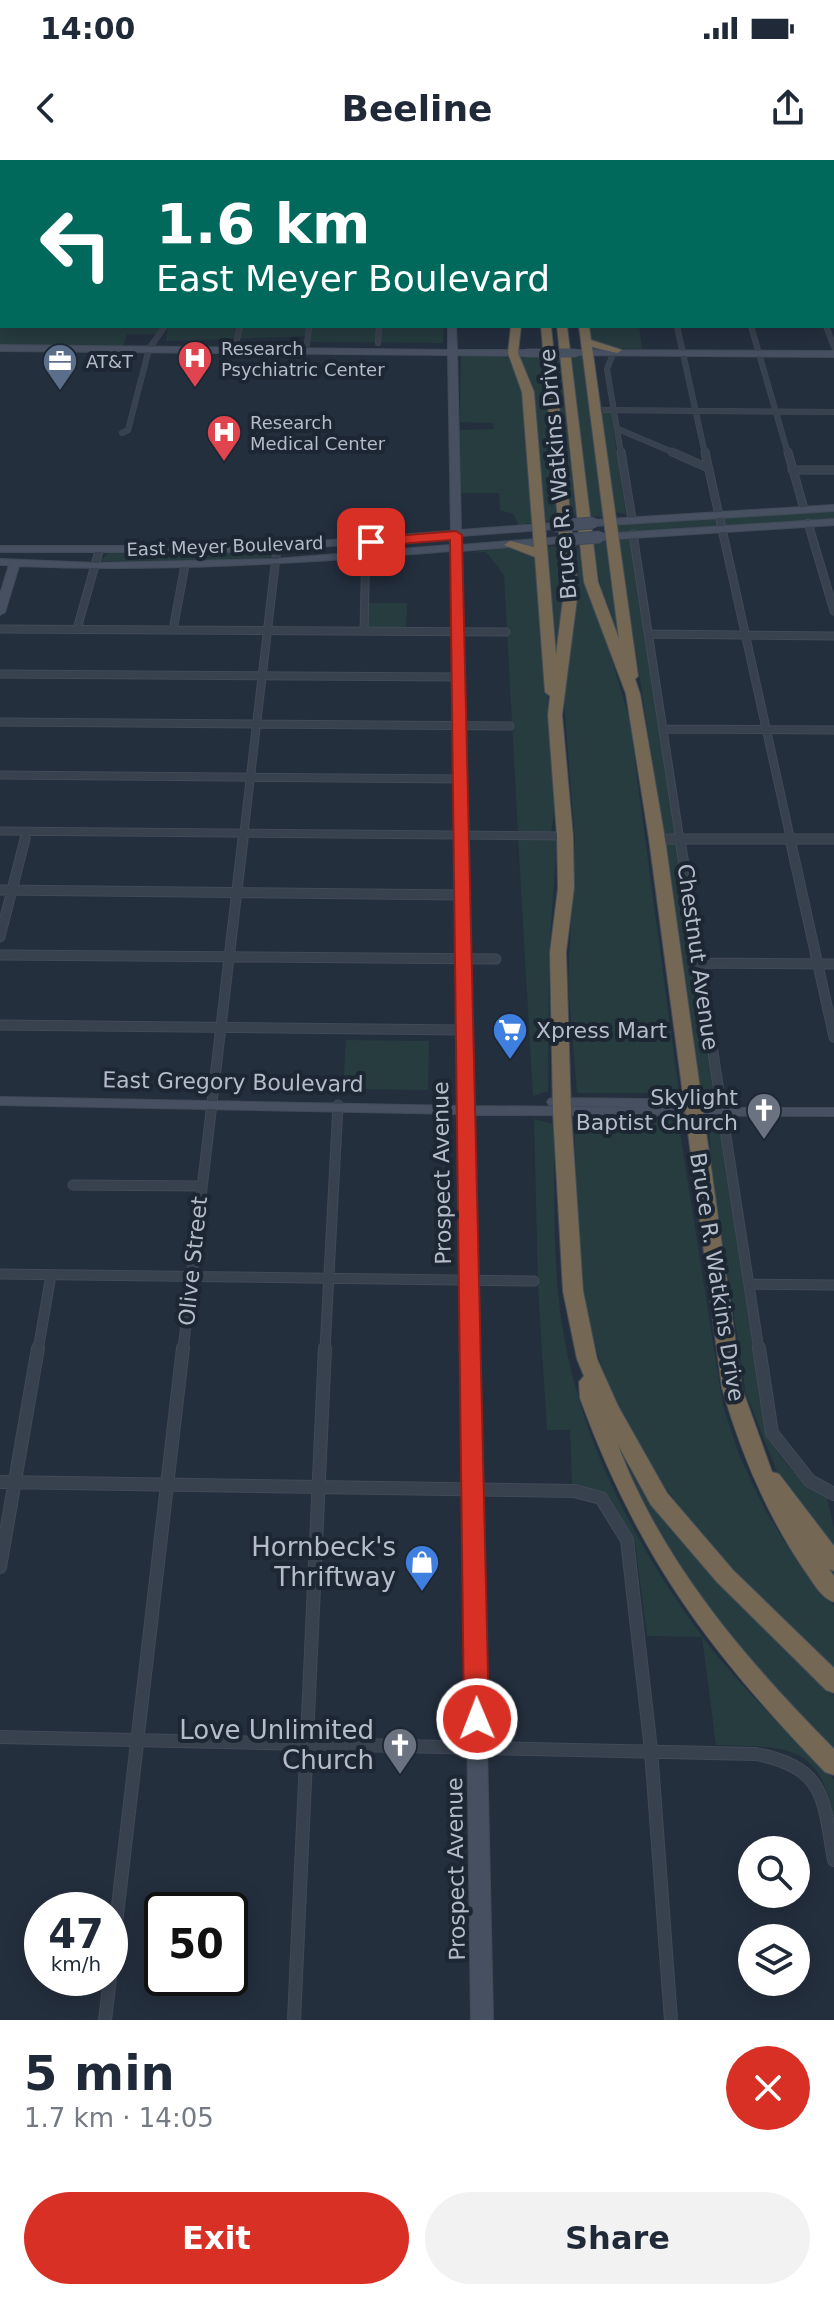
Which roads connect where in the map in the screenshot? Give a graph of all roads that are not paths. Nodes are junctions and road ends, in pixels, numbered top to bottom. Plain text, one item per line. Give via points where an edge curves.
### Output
1 (164, 328) edge
2 (240, 328) edge
3 (309, 328) edge
4 (379, 328) edge
5 (452, 328) edge
6 (516, 328) edge
7 (546, 328) edge
8 (562, 328) edge
9 (584, 328) edge
10 (677, 328) edge
11 (752, 328) edge
12 (827, 328) edge
13 (378, 343) dead end
14 (307, 344) dead end
15 (834, 347) edge
16 (0, 348) edge
17 (149, 349) junction
18 (235, 349) junction
19 (582, 349) junction
20 (452, 351) junction
21 (513, 351) junction
22 (615, 352) junction
23 (682, 352) junction
24 (759, 353) junction
25 (834, 354) edge
26 (596, 410) junction
27 (615, 410) junction
28 (695, 411) junction
29 (775, 411) junction
30 (834, 412) edge
31 (618, 429) junction
32 (122, 433) dead end
33 (708, 468) junction
34 (792, 470) junction
35 (834, 470) edge
36 (834, 508) edge
37 (804, 509) junction
38 (717, 513) junction
39 (632, 519) junction
40 (834, 522) edge
41 (808, 523) junction
42 (721, 527) junction
43 (607, 531) junction
44 (633, 534) junction
45 (456, 535) junction
46 (545, 538) junction
47 (366, 543) junction
48 (510, 545) joint
49 (277, 548) junction
50 (4, 549) edge
51 (32, 550) junction
52 (456, 550) junction
53 (99, 551) junction
54 (365, 557) junction
55 (0, 562) edge
56 (275, 562) junction
57 (14, 564) junction
58 (185, 565) junction
59 (95, 566) junction
60 (834, 611) edge
61 (0, 612) edge
62 (0, 629) edge
63 (77, 629) junction
64 (173, 630) junction
65 (268, 630) junction
66 (364, 631) junction
67 (457, 632) junction
68 (506, 632) dead end
69 (650, 634) junction
70 (745, 635) junction
71 (834, 636) edge
72 (0, 674) edge
73 (262, 676) junction
74 (458, 677) junction
75 (633, 694) junction
76 (555, 715) junction
77 (0, 722) edge
78 (257, 725) junction
79 (459, 726) junction
80 (510, 726) dead end
81 (663, 729) junction
82 (766, 729) junction
83 (834, 730) edge
84 (0, 775) edge
85 (251, 776) junction
86 (460, 779) junction
87 (0, 831) edge
88 (27, 831) junction
89 (243, 833) junction
90 (461, 835) junction
91 (565, 836) junction
92 (680, 837) junction
93 (657, 839) junction
94 (791, 839) junction
95 (834, 839) edge
96 (0, 890) edge
97 (12, 890) junction
98 (236, 892) junction
99 (462, 895) junction
100 (0, 937) edge
101 (0, 955) edge
102 (227, 957) junction
103 (463, 959) junction
104 (496, 959) dead end
105 (699, 963) junction
106 (817, 964) junction
107 (834, 964) edge
108 (0, 1025) edge
109 (220, 1028) junction
110 (464, 1030) junction
111 (834, 1037) edge
112 (0, 1101) edge
113 (211, 1104) junction
114 (338, 1105) junction
115 (562, 1107) junction
116 (691, 1107) junction
117 (721, 1108) junction
118 (465, 1109) junction
119 (830, 1112) edge
120 (73, 1185) dead end
121 (201, 1186) junction
122 (0, 1274) edge
123 (51, 1275) junction
124 (192, 1276) junction
125 (327, 1278) junction
126 (469, 1279) junction
127 (534, 1281) dead end
128 (749, 1284) junction
129 (834, 1285) edge
130 (587, 1359) junction
131 (750, 1452) junction
132 (0, 1482) edge
133 (16, 1482) junction
134 (165, 1485) junction
135 (318, 1488) junction
136 (473, 1491) junction
137 (834, 1494) edge
138 (834, 1562) edge
139 (0, 1567) edge
140 (834, 1593) edge
141 (834, 1683) edge
142 (0, 1737) edge
143 (136, 1739) junction
144 (305, 1743) junction
145 (477, 1747) junction
146 (651, 1750) junction
147 (834, 1765) edge
148 (834, 1860) edge
149 (119, 1892) edge
150 (108, 1996) edge
151 (105, 2020) edge
152 (294, 2020) edge
153 (482, 2020) edge
154 (671, 2020) edge

1 - 17 street
2 - 18 street
3 - 14 street
4 - 13 street
5 - 20 main road, Prospect Avenue
6 - 21 highway
7 - 76 highway, Bruce R. Watkins Drive via 571,591
8 - 75 highway, Bruce R. Watkins Drive via 591,582
9 - 19 highway
10 - 23 street
11 - 24 street
12 - 15 street
16 - 17 main road
17 - 18 main road
17 - 32 street via 128,430
18 - 20 main road
19 - 21 main road, bridge
19 - 22 highway
19 - 26 highway
20 - 21 main road
20 - 45 main road, Prospect Avenue
21 - 46 highway via 528,392
22 - 23 main road
22 - 27 street via 607,369
23 - 24 main road
23 - 28 street
24 - 25 main road
24 - 29 street
26 - 27 street
26 - 43 highway
27 - 28 street
27 - 31 street
28 - 29 street
28 - 33 street
29 - 30 street
29 - 34 street
31 - 33 street
31 - 39 street
33 - 38 street
34 - 35 street
34 - 37 street
36 - 37 main road, East Meyer Boulevard
37 - 38 main road, East Meyer Boulevard
38 - 39 main road, East Meyer Boulevard
38 - 42 street
39 - 43 main road, East Meyer Boulevard
40 - 41 main road, East Meyer Boulevard
41 - 42 main road, East Meyer Boulevard
41 - 60 street
42 - 44 main road, East Meyer Boulevard
42 - 70 street
43 - 44 main road, East Meyer Boulevard
43 - 46 main road, East Meyer Boulevard, bridge
43 - 46 main road, East Meyer Boulevard, bridge via 593,523
43 - 75 highway
44 - 69 street, Chestnut Avenue
45 - 46 main road, East Meyer Boulevard
45 - 47 main road, East Meyer Boulevard
45 - 52 main road, Prospect Avenue
46 - 48 highway via 527,548
46 - 76 highway
47 - 49 main road, East Meyer Boulevard
47 - 54 street
48 - 52 main road, East Meyer Boulevard
49 - 53 main road, East Meyer Boulevard
49 - 56 street, Olive Street
50 - 51 main road, East Meyer Boulevard
50 - 57 main road
51 - 53 main road, East Meyer Boulevard
51 - 57 main road via 30,560
52 - 54 main road, East Meyer Boulevard
52 - 67 main road, Prospect Avenue
53 - 59 street
54 - 56 main road, East Meyer Boulevard
54 - 66 street
55 - 57 main road, East Meyer Boulevard
56 - 58 main road, East Meyer Boulevard
56 - 65 street, Olive Street
57 - 59 main road, East Meyer Boulevard
57 - 61 main road
58 - 59 main road, East Meyer Boulevard
58 - 64 street
59 - 63 street
62 - 63 street
63 - 64 street
64 - 65 street
65 - 66 street
65 - 73 street, Olive Street
66 - 67 street
67 - 68 street
67 - 74 main road, Prospect Avenue
69 - 70 street
69 - 81 street, Chestnut Avenue
70 - 71 street
70 - 82 street
72 - 73 street
73 - 74 street
73 - 78 street, Olive Street
74 - 79 main road, Prospect Avenue
75 - 93 highway, Bruce R. Watkins Drive
76 - 91 highway, Bruce R. Watkins Drive
77 - 78 street
78 - 79 street
78 - 85 street, Olive Street
79 - 80 street
79 - 86 main road, Prospect Avenue
81 - 82 street
81 - 92 street, Chestnut Avenue
82 - 83 street
82 - 94 street
84 - 85 street
85 - 86 street
85 - 89 street, Olive Street
86 - 90 main road, Prospect Avenue
87 - 88 street
88 - 89 street
88 - 97 street
89 - 90 street
89 - 98 street, Olive Street
90 - 91 street
90 - 99 main road, Prospect Avenue
91 - 115 highway, Bruce R. Watkins Drive via 566,888 558,952
92 - 93 street
92 - 94 street
92 - 105 street, Chestnut Avenue
93 - 116 highway, Bruce R. Watkins Drive
94 - 95 street
94 - 106 street
96 - 97 street
97 - 98 street
97 - 100 street
98 - 99 street
98 - 102 street, Olive Street
99 - 103 main road, Prospect Avenue
101 - 102 street
102 - 103 street
102 - 109 street, Olive Street
103 - 104 street
103 - 110 main road, Prospect Avenue
105 - 106 street
105 - 117 street, Chestnut Avenue
106 - 107 street
106 - 111 street
108 - 109 street
109 - 110 street
109 - 113 street, Olive Street
110 - 118 main road, Prospect Avenue
112 - 113 main road, East Gregory Boulevard
113 - 114 main road, East Gregory Boulevard
113 - 121 street, Olive Street
114 - 118 main road, East Gregory Boulevard
114 - 125 street
115 - 116 main road, East Gregory Boulevard
115 - 118 main road, East Gregory Boulevard
115 - 130 highway, Bruce R. Watkins Drive via 573,1291
116 - 117 main road, East Gregory Boulevard
116 - 131 highway, Bruce R. Watkins Drive via 722,1336
117 - 119 main road, East Gregory Boulevard
117 - 128 street, Chestnut Avenue
118 - 126 main road, Prospect Avenue
120 - 121 street
121 - 124 street, Olive Street
122 - 123 street
123 - 124 street
123 - 133 street
124 - 125 street
124 - 134 street, Olive Street
125 - 126 street
125 - 135 street
126 - 127 street
126 - 136 main road, Prospect Avenue
128 - 129 street
128 - 137 street, Chestnut Avenue via 772,1433 810,1481
130 - 141 highway, Bruce R. Watkins Drive via 659,1499 725,1576
130 - 147 highway via 590,1398 606,1446 666,1566 763,1694
131 - 138 highway
131 - 140 highway, Bruce R. Watkins Drive via 779,1516
132 - 133 street
133 - 134 street
133 - 139 street
134 - 135 street
134 - 143 street, Olive Street
135 - 136 street
135 - 144 street
136 - 145 main road, Prospect Avenue
136 - 146 street via 574,1491 601,1498 627,1540
142 - 143 street
143 - 144 street
143 - 149 street, Olive Street
144 - 145 street
144 - 152 street
145 - 146 street
145 - 153 main road, Prospect Avenue
146 - 148 street via 781,1756 800,1764 823,1799
146 - 154 street
150 - 151 street, Olive Street

